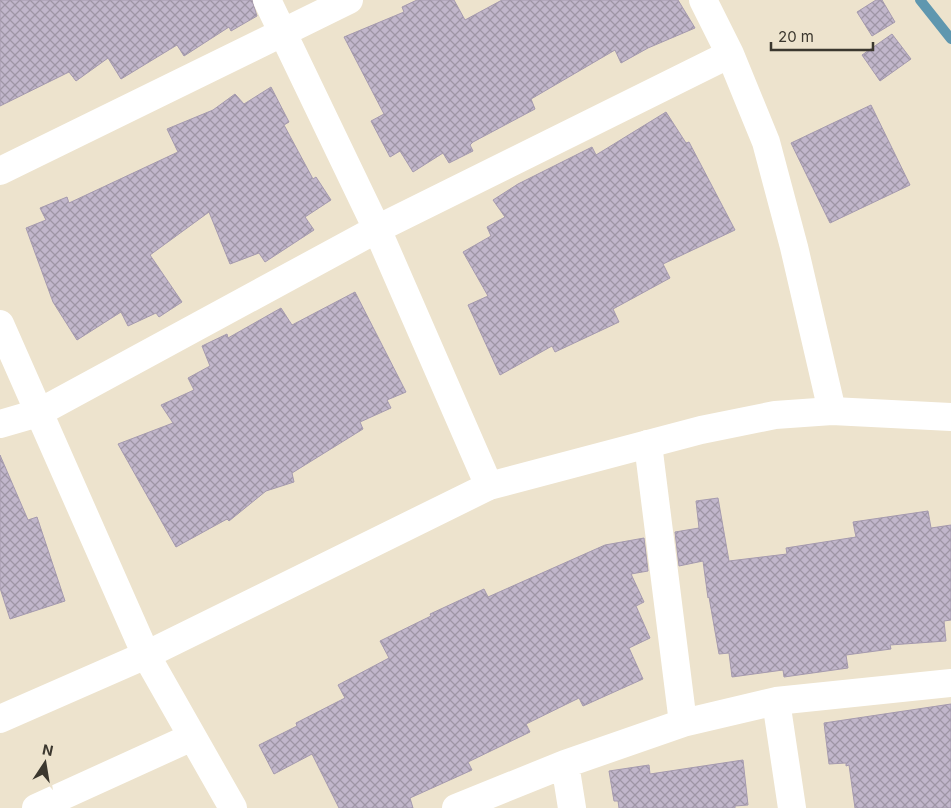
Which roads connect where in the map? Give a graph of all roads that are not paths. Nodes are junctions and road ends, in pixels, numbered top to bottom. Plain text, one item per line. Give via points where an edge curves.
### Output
1 (267, 0) edge
2 (349, 0) edge
3 (703, 0) edge
4 (282, 32) junction
5 (730, 54) junction
6 (0, 170) edge
7 (376, 229) junction
8 (0, 324) edge
9 (832, 411) junction
10 (38, 412) junction
11 (951, 417) edge
12 (0, 424) edge
13 (648, 444) junction
14 (490, 486) junction
15 (146, 655) junction
16 (951, 682) edge
17 (776, 701) junction
18 (0, 719) edge
19 (683, 723) junction
20 (192, 738) junction
21 (565, 764) junction
22 (36, 808) edge
23 (233, 808) edge
24 (456, 808) edge
25 (572, 808) edge
26 (792, 808) edge

1 - 4 street
2 - 4 street
3 - 5 street
4 - 6 street
4 - 7 street
5 - 7 street
5 - 9 street via 766,142
7 - 10 street
7 - 14 street
8 - 10 street
9 - 11 street
9 - 13 street via 775,415
10 - 12 street
10 - 15 street
13 - 14 street
13 - 19 street
14 - 15 street
15 - 18 street
15 - 20 street
16 - 17 street
17 - 19 street
17 - 26 street
19 - 21 street
20 - 22 street
20 - 23 street
21 - 24 street
21 - 25 street

